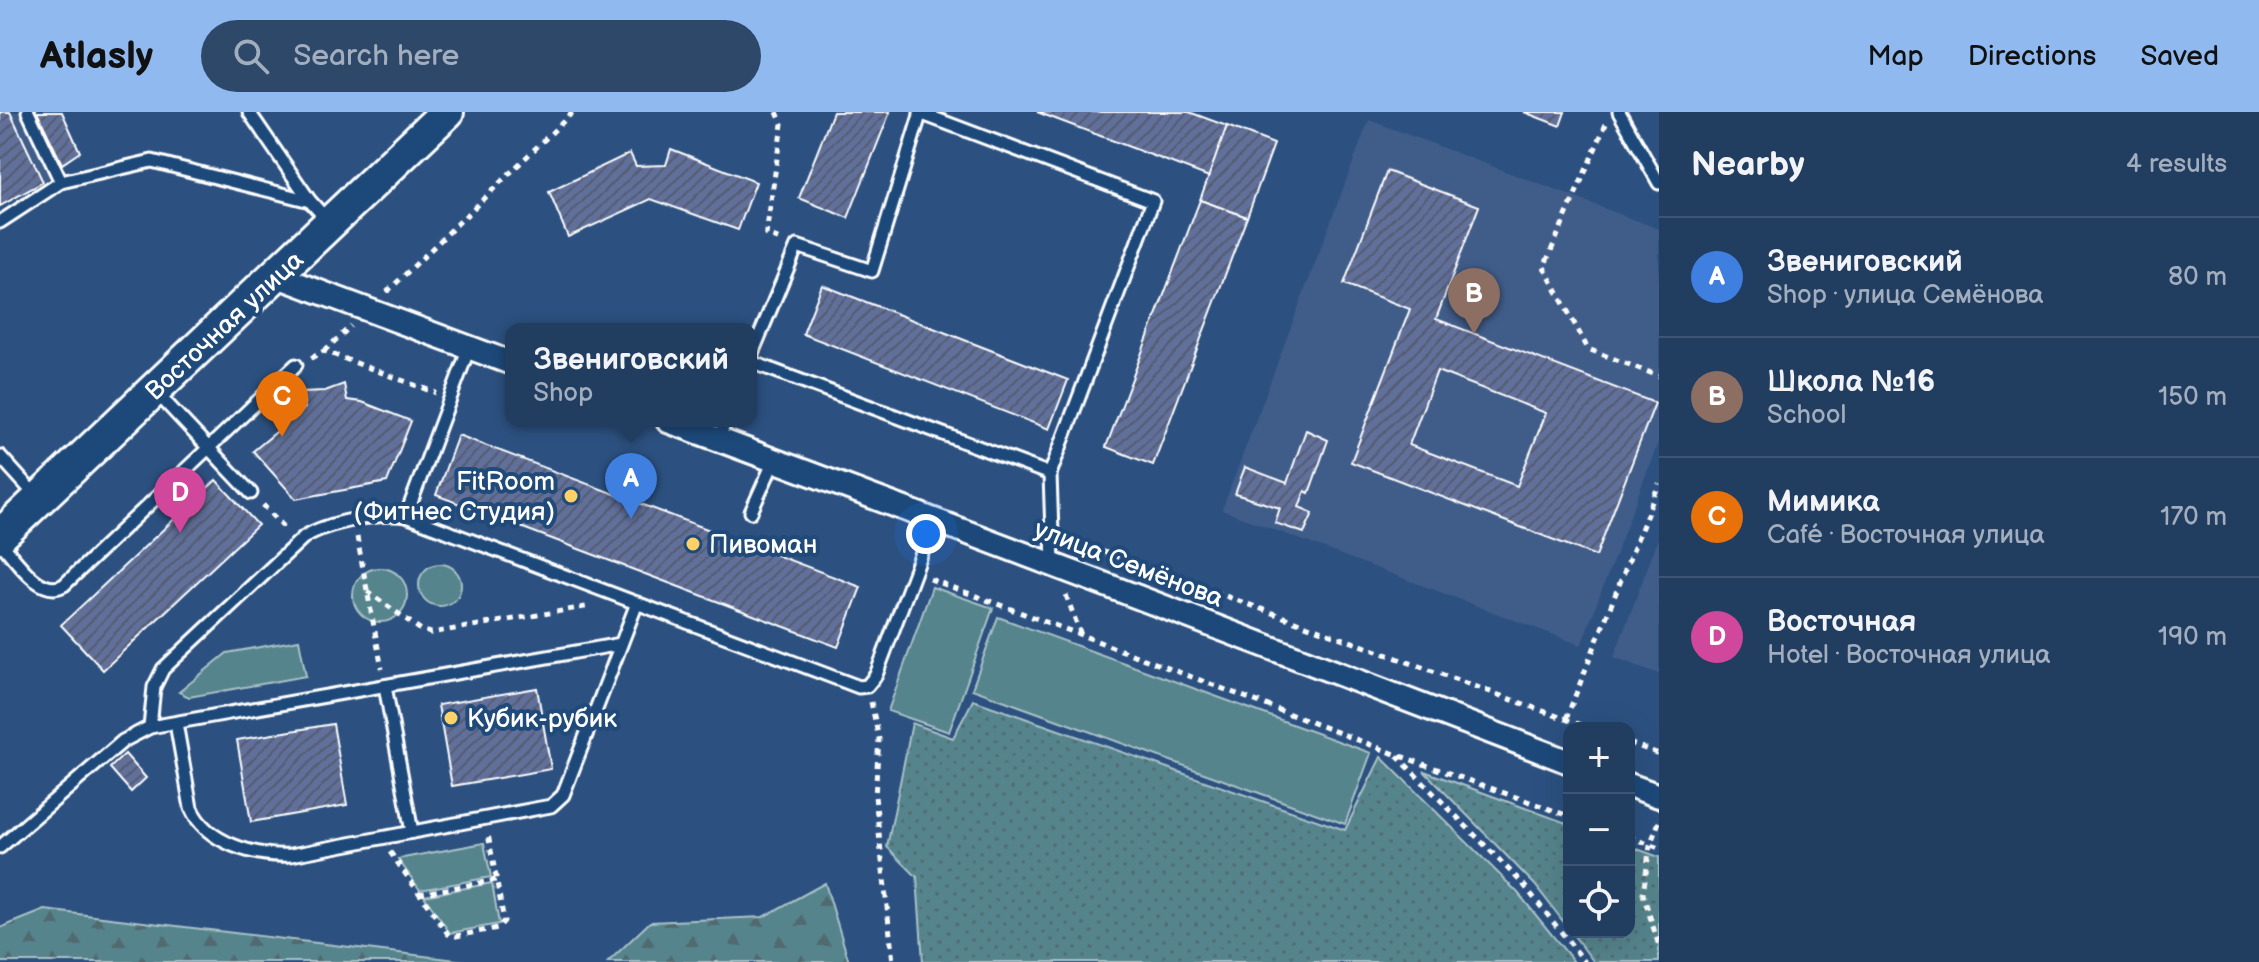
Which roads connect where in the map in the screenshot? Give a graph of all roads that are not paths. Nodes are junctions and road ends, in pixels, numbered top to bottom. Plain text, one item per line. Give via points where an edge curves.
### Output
1 (28, 112) edge
2 (249, 112) edge
3 (447, 112) edge
4 (921, 112) edge
5 (1619, 112) edge
6 (61, 182) junction
7 (1659, 183) edge
8 (320, 212) junction
9 (0, 222) edge
10 (277, 276) junction
11 (757, 344) edge
12 (469, 348) junction
13 (505, 361) edge
14 (757, 361) edge
15 (296, 365) road end
16 (155, 391) junction
17 (722, 430) edge
18 (209, 448) junction
19 (0, 456) edge
20 (774, 461) junction
21 (1050, 474) junction
22 (251, 493) road end
23 (39, 499) junction
24 (751, 512) dead end
25 (406, 516) junction
26 (934, 521) junction
27 (0, 536) edge
28 (0, 542) edge
29 (1053, 563) junction
30 (632, 601) junction
31 (621, 644) junction
32 (385, 686) junction
33 (176, 723) junction
34 (150, 727) junction
35 (1563, 760) edge
36 (1635, 787) edge
37 (1659, 796) edge
38 (412, 832) junction
39 (0, 847) edge

1 - 6 lane
2 - 8 lane
3 - 8 main road, Восточная улица
4 - 11 lane via 872,271 797,246
4 - 21 lane via 1153,201
5 - 7 lane
6 - 8 lane via 152,161
6 - 9 lane
8 - 10 main road, Восточная улица
10 - 12 street
10 - 16 main road, Восточная улица
12 - 13 street
12 - 25 lane
14 - 21 lane
15 - 18 lane
16 - 18 lane
16 - 23 main road, Восточная улица
17 - 20 street, улица Семёнова
18 - 22 lane
18 - 28 lane via 58,589 41,585
19 - 23 lane
20 - 24 lane
20 - 26 street, улица Семёнова
21 - 29 lane
23 - 27 main road, Восточная улица
25 - 30 lane
25 - 34 lane via 354,521 317,530 298,542 163,669 154,687
26 - 29 street, улица Семёнова
26 - 30 lane via 876,675 867,686
29 - 35 street, улица Семёнова
30 - 31 lane
31 - 32 lane
31 - 38 lane via 563,795 551,806
32 - 33 lane
32 - 38 lane
33 - 34 lane
33 - 38 lane via 196,820 248,851 280,856
34 - 39 lane via 123,741
36 - 37 street

